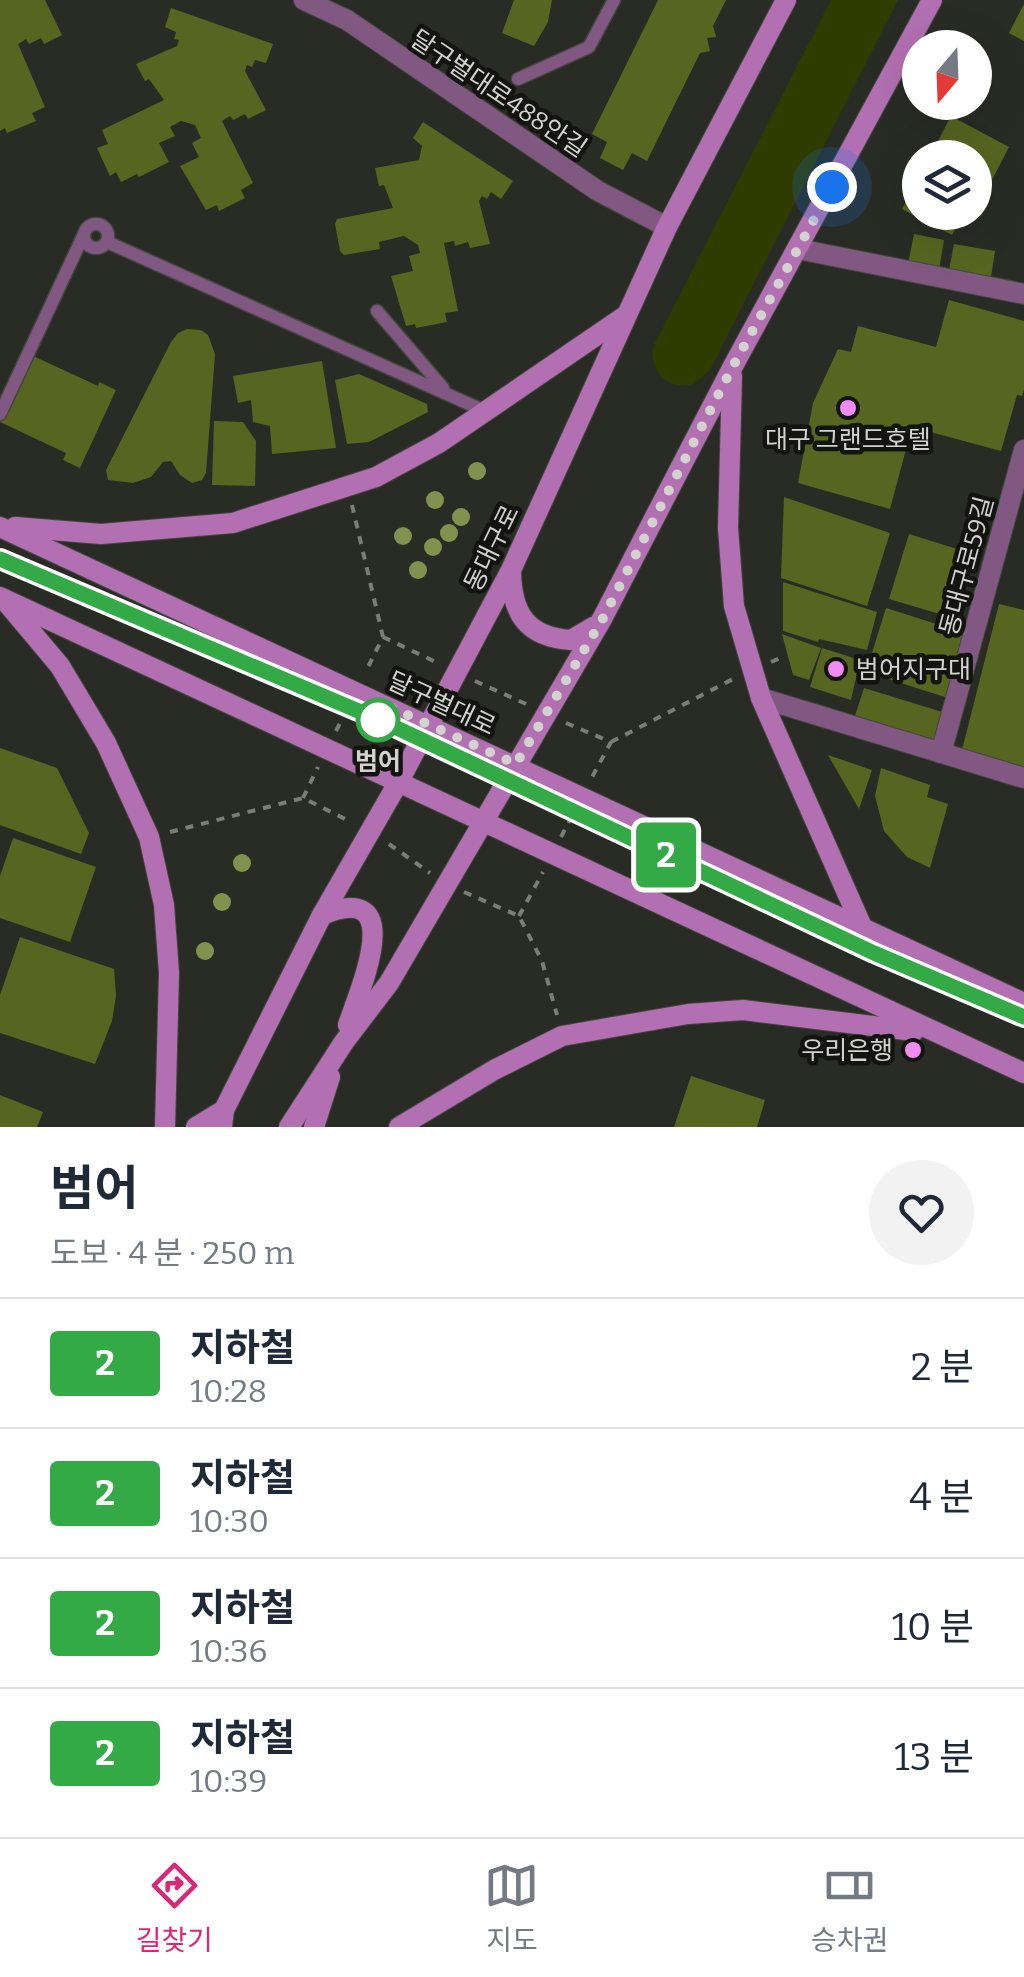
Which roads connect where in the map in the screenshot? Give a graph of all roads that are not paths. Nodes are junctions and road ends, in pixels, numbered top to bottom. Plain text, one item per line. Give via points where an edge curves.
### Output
1 (304, 0) edge
2 (614, 0) edge
3 (786, 0) edge
4 (932, 0) edge
5 (330, 7) edge
6 (518, 79) dead end
7 (667, 227) junction
8 (798, 250) junction
9 (1024, 294) edge
10 (376, 311) dead end
11 (627, 315) junction
12 (732, 368) junction
13 (448, 394) junction
14 (488, 412) junction
15 (0, 414) edge
16 (1024, 450) edge
17 (0, 526) edge
18 (511, 570) junction
19 (1, 600) edge
20 (602, 620) junction
21 (761, 698) junction
22 (429, 724) junction
23 (941, 753) junction
24 (516, 764) junction
25 (1024, 778) edge
26 (398, 783) junction
27 (482, 822) junction
28 (322, 914) junction
29 (862, 928) junction
30 (1024, 1003) edge
31 (933, 1032) junction
32 (341, 1046) junction
33 (1024, 1072) edge
34 (223, 1118) edge
35 (165, 1127) edge
36 (196, 1127) edge
37 (289, 1127) edge
38 (314, 1127) edge
39 (398, 1127) edge

1 - 5 street, 달구벌대로488안길
2 - 6 lane via 589,47
3 - 7 main road, 동대구로
4 - 8 main road
5 - 7 street, 달구벌대로488안길 via 598,190
7 - 11 main road, 동대구로
8 - 9 street
8 - 12 main road
10 - 13 lane
11 - 14 main road
11 - 18 main road, 동대구로
12 - 20 main road
12 - 21 main road via 728,528 734,606
13 - 14 lane
13 - 15 lane via 107,242 92,248 84,234
14 - 17 main road via 392,468 232,523 101,534
16 - 23 street, 동대구로59길
17 - 22 main road, 달구벌대로
18 - 20 main road via 517,612 540,633 570,640
18 - 22 main road, 동대구로
19 - 26 main road
19 - 35 main road via 60,666 149,837 169,973
20 - 24 main road
21 - 23 street
21 - 29 main road
22 - 24 main road, 달구벌대로
22 - 26 main road, 동대구로
23 - 25 street
24 - 27 main road
24 - 29 main road, 달구벌대로
26 - 27 main road
26 - 28 main road, 동대구로
27 - 31 main road
27 - 32 main road via 389,982
28 - 32 main road via 344,906 360,910 375,931
28 - 34 main road, 동대구로
29 - 30 main road, 달구벌대로
31 - 33 main road
31 - 39 main road via 743,1010 562,1036
32 - 37 main road
32 - 38 main road
34 - 36 main road, 동대구로

